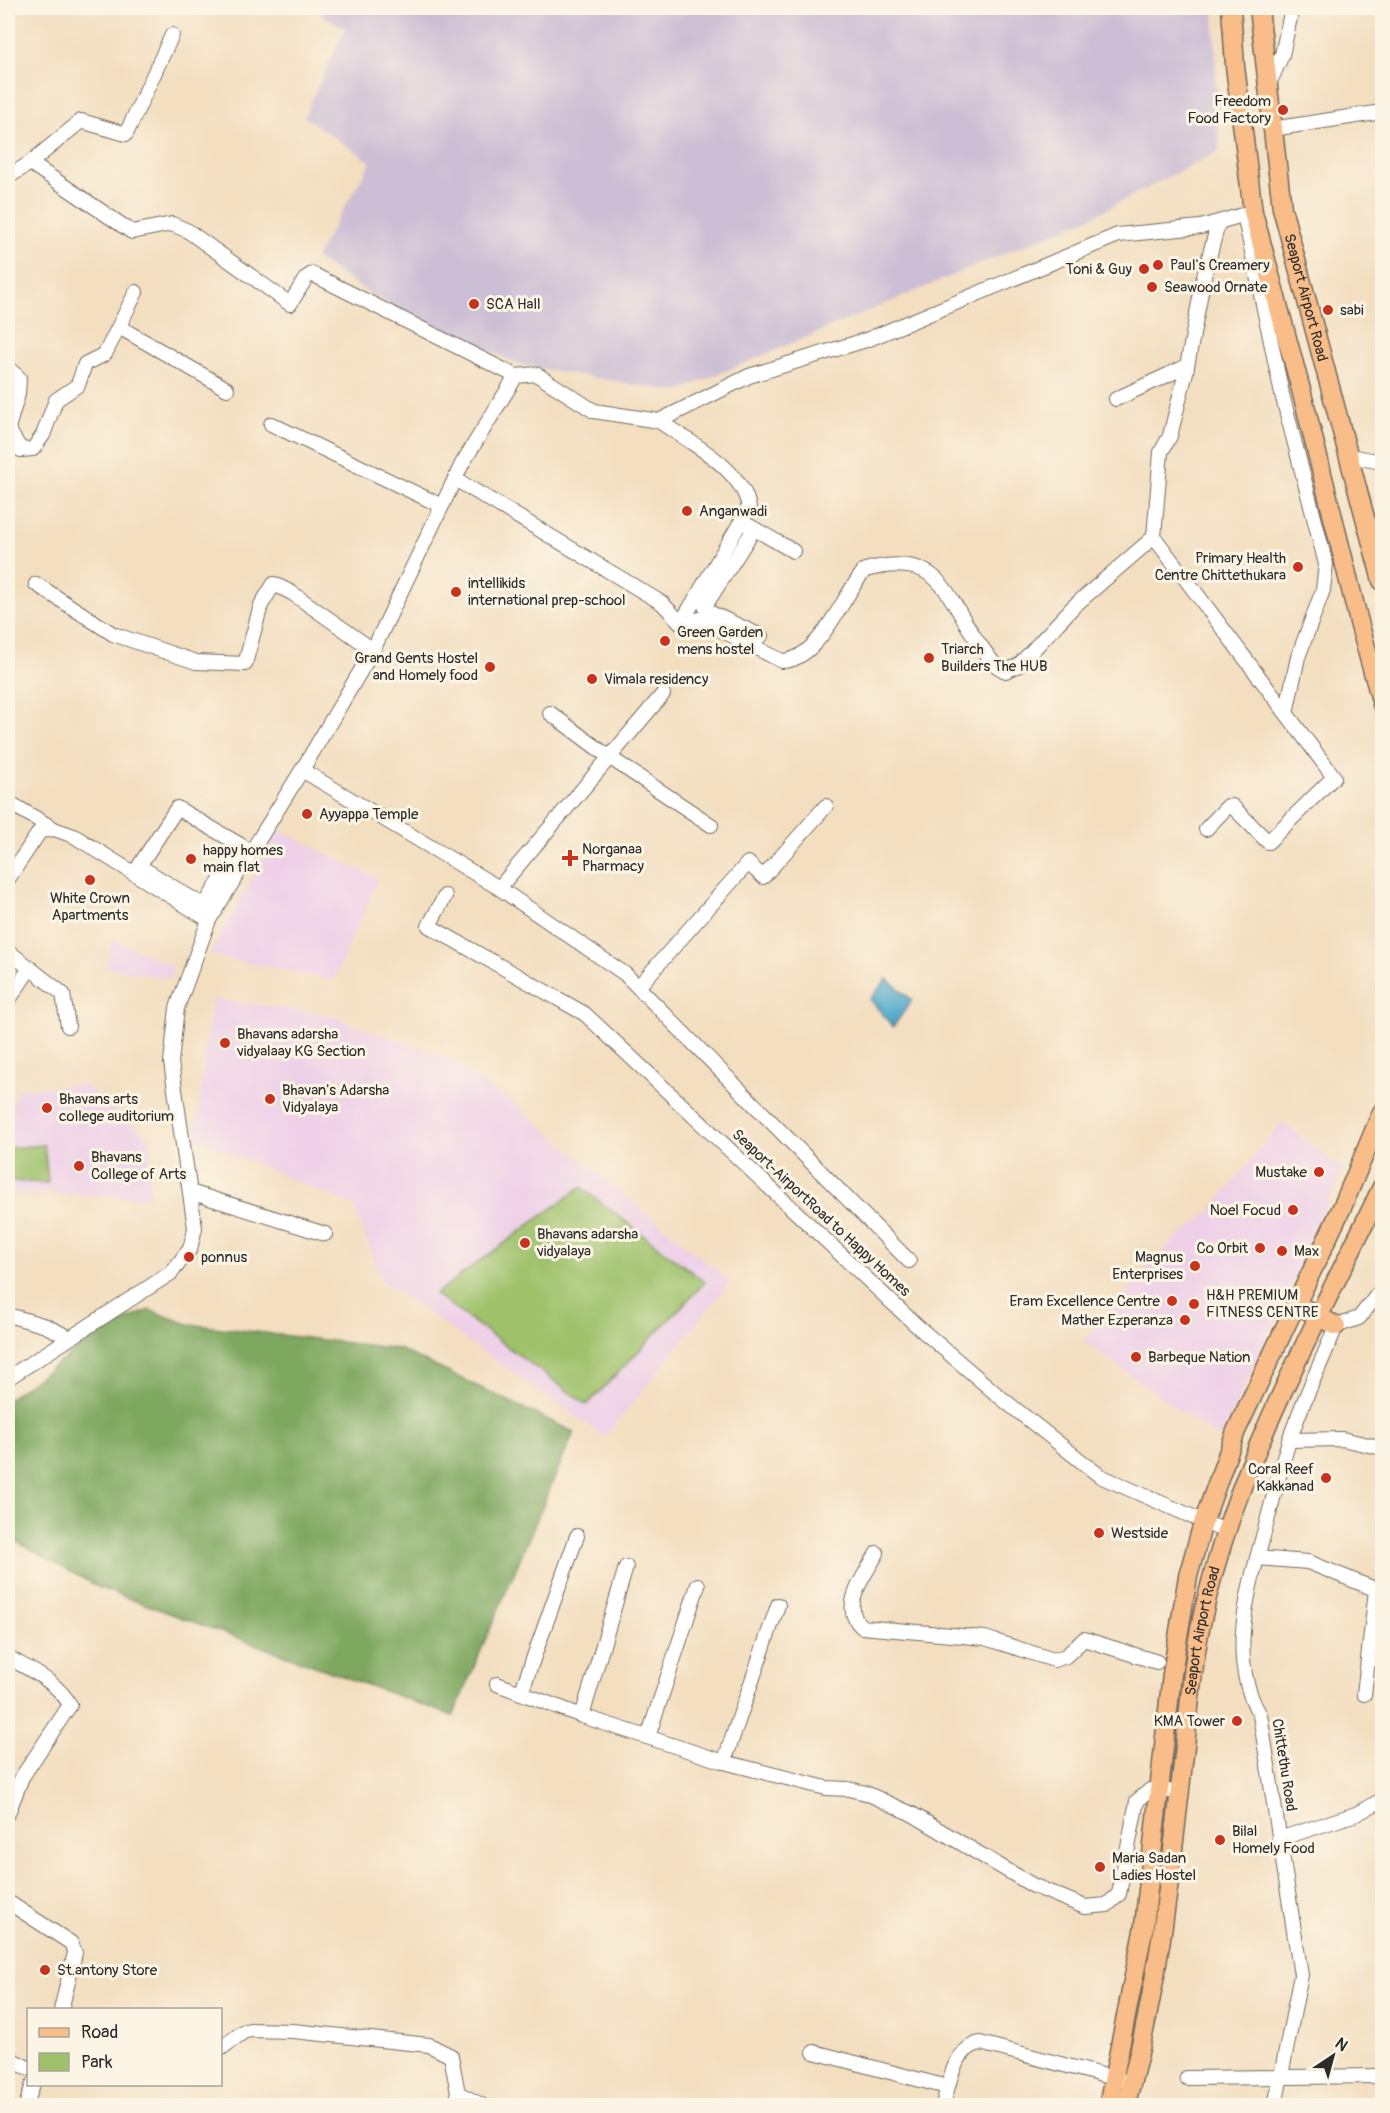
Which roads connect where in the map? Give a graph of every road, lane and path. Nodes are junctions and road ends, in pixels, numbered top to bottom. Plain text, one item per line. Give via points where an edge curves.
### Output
1 (1231, 8) edge
2 (1260, 8) edge
3 (1292, 8) edge
4 (172, 35) dead end
5 (1267, 88) junction
6 (1383, 112) edge
7 (1272, 129) junction
8 (30, 163) junction
9 (8, 177) edge
10 (1249, 213) junction
11 (1218, 224) junction
12 (136, 292) dead end
13 (119, 327) junction
14 (1187, 366) junction
15 (8, 368) edge
16 (516, 376) junction
17 (227, 389) dead end
18 (1116, 399) dead end
19 (659, 421) junction
20 (271, 424) dead end
21 (8, 428) edge
22 (1349, 456) junction
23 (1383, 462) edge
24 (455, 479) junction
25 (442, 506) junction
26 (747, 525) junction
27 (1154, 537) junction
28 (793, 551) dead end
29 (1383, 581) edge
30 (36, 584) dead end
31 (681, 623) junction
32 (761, 636) dead end
33 (373, 650) junction
34 (663, 694) dead end
35 (1383, 704) edge
36 (550, 713) dead end
37 (1286, 713) junction
38 (609, 757) junction
39 (302, 770) junction
40 (8, 802) edge
41 (825, 806) dead end
42 (711, 825) dead end
43 (54, 829) junction
44 (1206, 829) dead end
45 (8, 879) edge
46 (499, 888) junction
47 (445, 896) dead end
48 (209, 913) junction
49 (8, 951) edge
50 (30, 968) junction
51 (638, 987) junction
52 (8, 1001) edge
53 (68, 1026) dead end
54 (1383, 1112) edge
55 (1383, 1187) edge
56 (189, 1192) junction
57 (325, 1234) dead end
58 (909, 1261) dead end
59 (1383, 1289) edge
60 (1296, 1304) junction
61 (8, 1315) edge
62 (1328, 1322) junction
63 (68, 1337) junction
64 (8, 1378) edge
65 (1290, 1440) junction
66 (1383, 1448) edge
67 (1203, 1523) junction
68 (1227, 1532) junction
69 (577, 1536) dead end
70 (877, 1553) dead end
71 (1257, 1558) junction
72 (626, 1567) dead end
73 (698, 1585) dead end
74 (1379, 1591) edge
75 (778, 1605) dead end
76 (8, 1657) edge
77 (1157, 1662) dead end
78 (497, 1684) dead end
79 (521, 1693) junction
80 (1364, 1694) dead end
81 (582, 1716) junction
82 (648, 1737) junction
83 (724, 1762) junction
84 (1160, 1791) junction
85 (1180, 1791) junction
86 (1383, 1800) edge
87 (8, 1813) edge
88 (1280, 1839) junction
89 (8, 1902) edge
90 (61, 2008) edge
91 (222, 2047) edge
92 (814, 2052) dead end
93 (8, 2058) edge
94 (27, 2068) edge
95 (1281, 2075) junction
96 (1383, 2076) edge
97 (1187, 2078) dead end
98 (1124, 2081) junction
99 (33, 2086) edge
100 (947, 2087) junction
101 (26, 2106) edge
102 (483, 2106) edge
103 (943, 2106) edge
104 (1108, 2106) edge
105 (1125, 2106) edge
106 (1275, 2106) edge

1 - 10 main road
2 - 5 main road, Seaport Airport Road
3 - 5 street via 1282,55
4 - 8 street via 126,134 81,121
5 - 7 main road, Seaport Airport Road
6 - 7 street
7 - 22 main road, Seaport Airport Road via 1282,208
8 - 9 street
8 - 16 street via 132,231 172,224 188,231 290,304 312,274
10 - 11 street
10 - 35 main road via 1304,401
10 - 37 street via 1282,394 1326,564 1323,590 1298,657
11 - 14 street via 1203,276
11 - 19 street via 1118,235 869,339 749,376
12 - 13 street
13 - 17 street
13 - 21 street via 105,354 85,364 78,385 56,400 43,435 33,449 21,450
14 - 18 street
14 - 27 street via 1170,436 1161,452
15 - 21 street via 19,378
16 - 19 street via 536,374 594,411
16 - 24 street
19 - 26 street via 728,471 747,493
20 - 25 street
22 - 23 street
22 - 29 main road, Seaport Airport Road
24 - 25 street
24 - 31 street via 662,603
25 - 33 street
26 - 28 street
26 - 31 street
26 - 32 street via 705,606 709,612
27 - 31 street via 1074,606 1019,665 1006,670 997,667 975,639 949,592 922,568 865,570 834,620 793,661 782,661 700,619
27 - 37 street
30 - 33 street via 113,634 196,662 245,664 261,606 274,584
33 - 39 street
34 - 38 street
36 - 38 street
37 - 44 street via 1334,779 1268,842 1232,806
38 - 42 street
38 - 46 street
39 - 46 street
39 - 48 street
40 - 43 street
41 - 51 street via 763,877 748,863
43 - 45 street via 40,831
43 - 48 street via 74,836
46 - 51 street via 625,974
47 - 67 street, Seaport-AirportRoad to Happy Homes via 429,926 585,1014 917,1326 1000,1398 1100,1476
48 - 48 street via 139,866 177,808 242,846
48 - 56 street via 177,1008 171,1062
49 - 50 street
50 - 52 street
50 - 53 street via 63,994
51 - 58 street
54 - 60 main road
55 - 62 main road, Seaport Airport Road
56 - 57 street
56 - 63 street via 195,1228 190,1249 171,1273
59 - 62 street via 1359,1318
60 - 62 main road
60 - 67 main road via 1236,1431
61 - 63 street
62 - 65 street, Chittethu Road
62 - 68 main road, Seaport Airport Road via 1261,1439
63 - 64 street
65 - 66 street via 1342,1438
65 - 71 street, Chittethu Road
67 - 68 street, Seaport-AirportRoad to Happy Homes
67 - 84 main road via 1188,1576 1172,1674
68 - 85 main road, Seaport Airport Road via 1201,1623
69 - 79 street
70 - 77 street via 852,1600 851,1611 862,1627 985,1638 1054,1660 1066,1656 1084,1639
71 - 74 street via 1308,1562
71 - 88 street, Chittethu Road via 1242,1634 1245,1675 1249,1697 1260,1715
72 - 81 street
73 - 82 street
74 - 80 street
75 - 83 street
76 - 87 street via 52,1683 70,1705 22,1777
78 - 79 street
79 - 81 street
81 - 82 street
82 - 83 street
83 - 84 street via 826,1788 848,1789 886,1802 1032,1885 1085,1907 1107,1905 1119,1894 1137,1801 1150,1790
84 - 85 street
84 - 98 main road
85 - 98 main road, Seaport Airport Road via 1161,1941 1144,2036
86 - 88 street via 1356,1814
88 - 95 street, Chittethu Road via 1301,1975
89 - 90 street via 71,1943 75,1953
91 - 102 street via 250,2030 429,2044 451,2056 458,2093
92 - 100 street
93 - 94 street
95 - 96 street
95 - 97 street
95 - 106 street, Chittethu Road
98 - 100 street via 980,2043 968,2046
98 - 104 main road
98 - 105 main road, Seaport Airport Road
99 - 101 street
100 - 103 street

